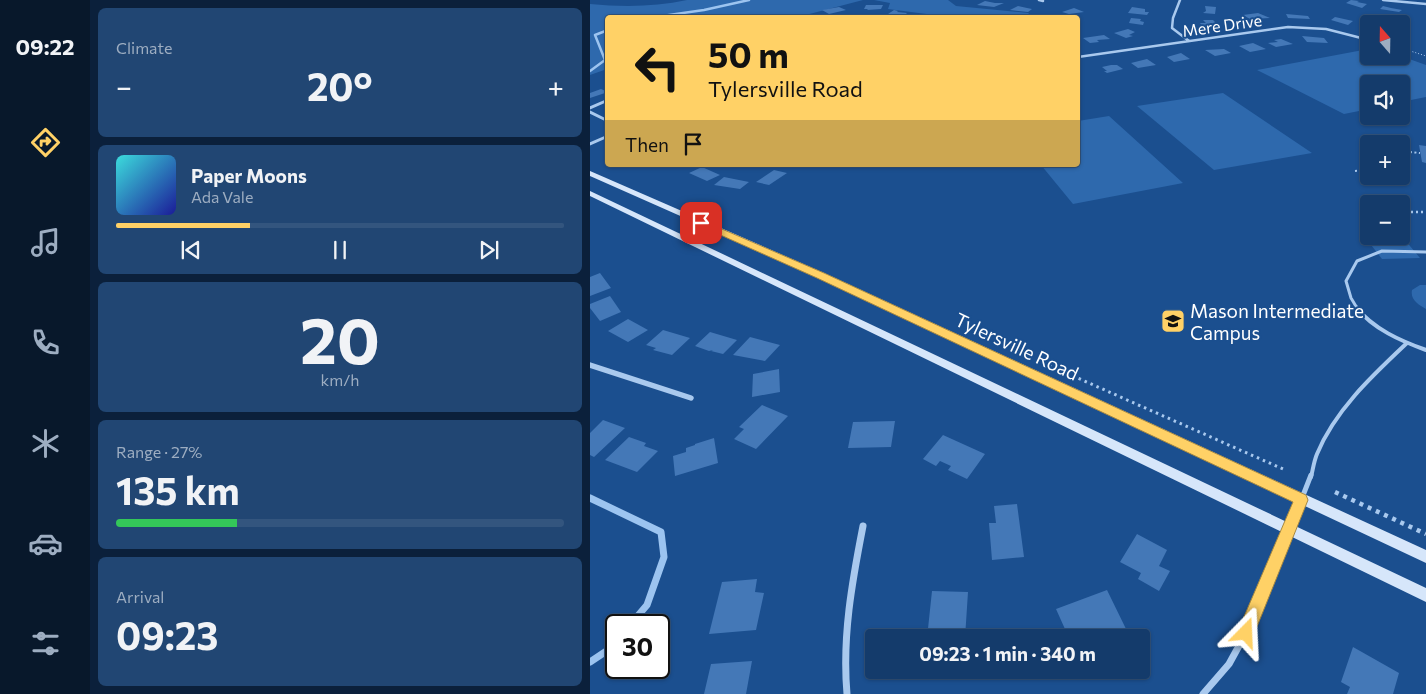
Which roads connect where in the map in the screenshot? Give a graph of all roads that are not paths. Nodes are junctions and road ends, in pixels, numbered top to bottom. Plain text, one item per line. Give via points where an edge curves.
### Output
1 (1180, 0) edge
2 (1383, 0) edge
3 (1426, 4) edge
4 (1360, 38) edge
5 (1189, 41) junction
6 (1080, 57) edge
7 (605, 101) edge
8 (590, 108) edge
9 (590, 112) edge
10 (605, 119) edge
11 (605, 137) edge
12 (590, 144) edge
13 (590, 173) edge
14 (590, 193) edge
15 (1426, 252) edge
16 (1407, 343) junction
17 (1426, 350) edge
18 (590, 365) edge
19 (691, 398) dead end
20 (1301, 500) junction
21 (863, 526) dead end
22 (1288, 530) junction
23 (1426, 556) edge
24 (1426, 595) edge
25 (848, 694) edge
26 (1203, 694) edge

1 - 5 street via 1172,28
2 - 3 street
4 - 5 street, Mere Drive via 1326,29 1294,27
5 - 6 street, Mere Drive
7 - 8 street
9 - 10 street
11 - 12 street
13 - 20 main road, Tylersville Road via 821,275
14 - 22 main road
15 - 16 lane via 1382,251 1357,261 1346,281 1352,300 1361,312 1380,328
16 - 17 lane
16 - 20 lane via 1362,386 1333,426 1317,454
18 - 19 street
20 - 22 street
20 - 23 main road, Tylersville Road
21 - 25 street via 845,630 844,670
22 - 24 main road
22 - 26 street via 1246,633 1229,664

